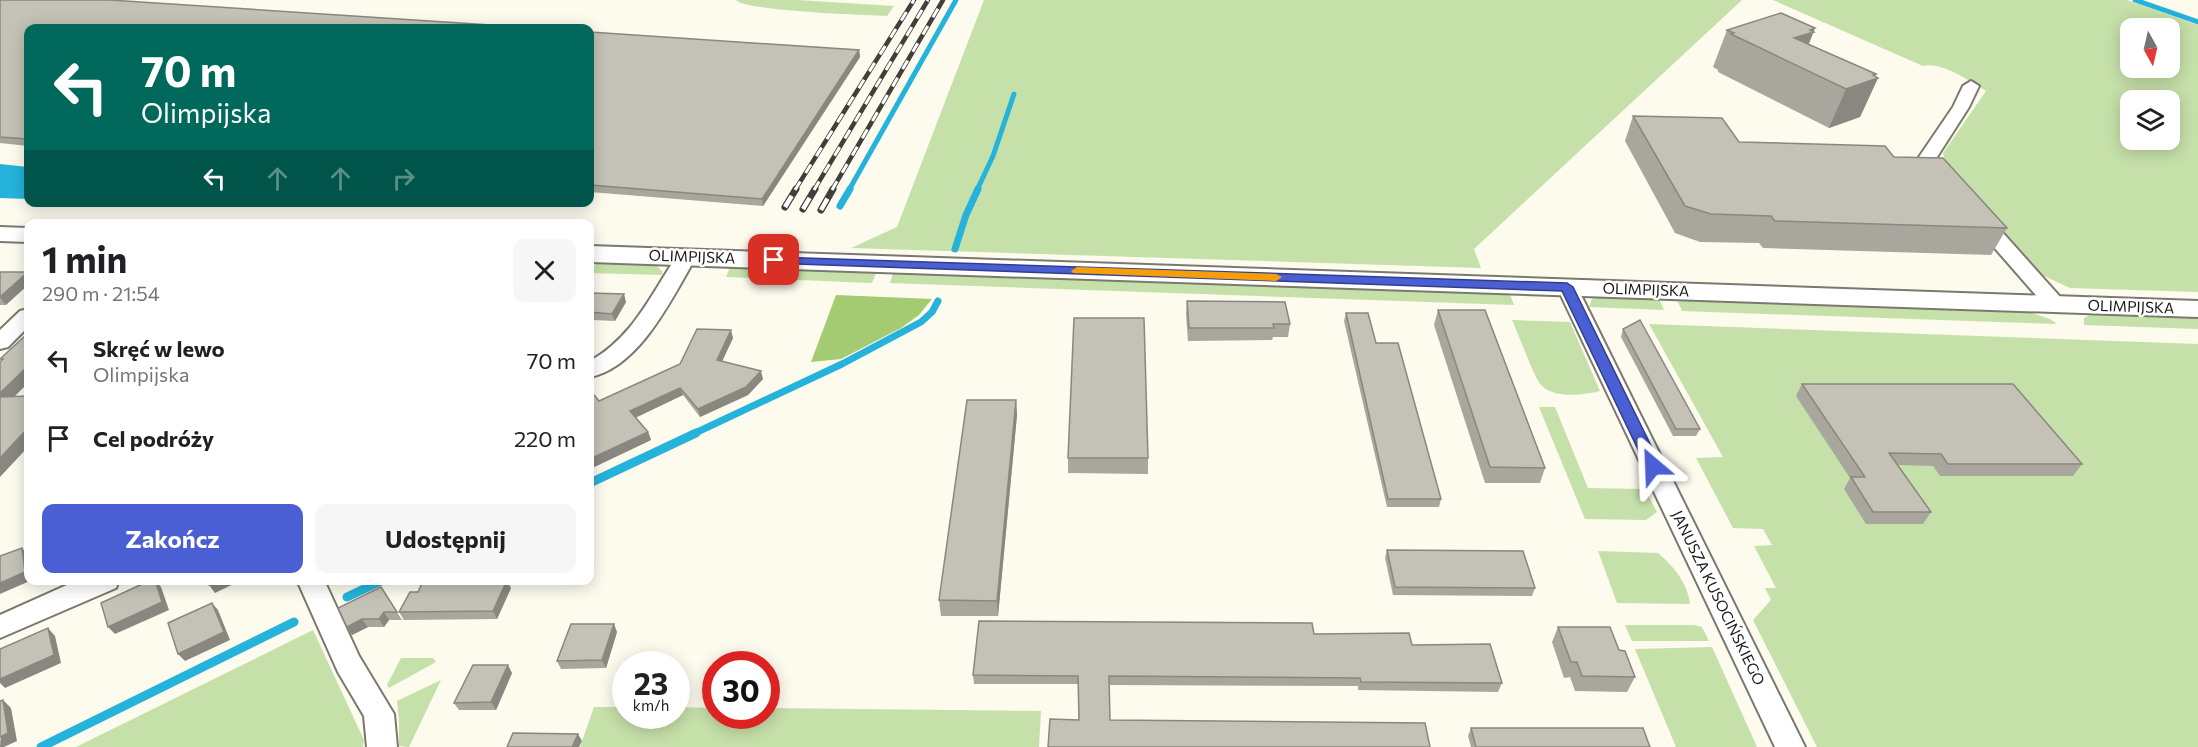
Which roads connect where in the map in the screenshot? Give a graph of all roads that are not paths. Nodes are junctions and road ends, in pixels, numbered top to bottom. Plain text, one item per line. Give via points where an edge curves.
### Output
1 (1971, 86) dead end
2 (0, 234) edge
3 (24, 235) edge
4 (594, 254) edge
5 (686, 257) junction
6 (1567, 287) junction
7 (2055, 304) junction
8 (2198, 309) edge
9 (24, 320) edge
10 (0, 342) edge
11 (594, 367) edge
12 (95, 585) edge
13 (312, 585) edge
14 (0, 627) edge
15 (382, 747) edge
16 (1790, 747) edge

1 - 7 street via 1928,157 1929,162
2 - 3 street
4 - 5 street, OLIMPIJSKA
5 - 6 street, OLIMPIJSKA
5 - 11 street via 634,339
6 - 7 street, OLIMPIJSKA
6 - 16 street, JANUSZA KUSOCIŃSKIEGO
7 - 8 street, OLIMPIJSKA
9 - 10 street
12 - 14 street
13 - 15 street via 348,663 379,714

